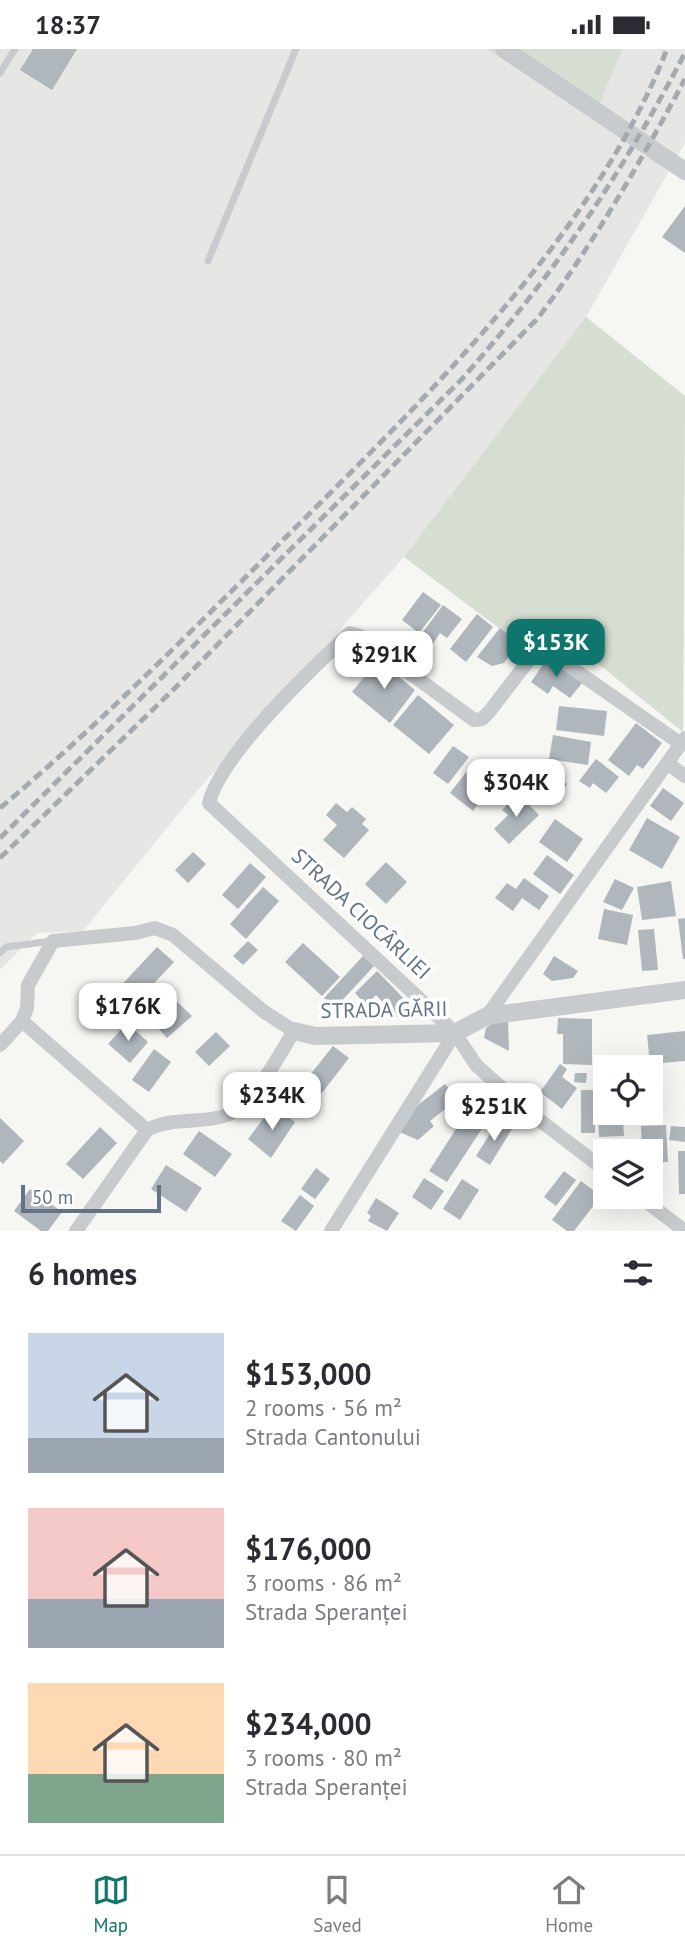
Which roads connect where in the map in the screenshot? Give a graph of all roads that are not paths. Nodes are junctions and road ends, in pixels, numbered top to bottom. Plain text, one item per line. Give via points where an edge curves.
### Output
1 (15, 49) edge
2 (296, 49) edge
3 (504, 49) edge
4 (0, 73) edge
5 (683, 165) edge
6 (208, 261) dead end
7 (683, 741) edge
8 (667, 763) junction
9 (685, 776) edge
10 (53, 941) junction
11 (0, 953) edge
12 (685, 990) edge
13 (487, 1016) junction
14 (22, 1021) junction
15 (294, 1031) junction
16 (455, 1033) junction
17 (0, 1045) edge
18 (147, 1130) junction
19 (593, 1161) edge
20 (656, 1209) edge
21 (76, 1231) edge
22 (331, 1231) edge
23 (685, 1231) edge

1 - 4 lane
2 - 6 lane
3 - 5 street
7 - 8 street
7 - 16 street, STRADA CIOCÂRLIEI via 546,650 529,660 482,719 474,720 349,633 242,748 212,789 209,803
8 - 9 street
8 - 13 street
10 - 11 lane via 6,947
10 - 14 street via 28,985
10 - 15 street, STRADA GĂRII via 155,928 173,935 263,1011
12 - 13 street, STRADA GĂRII
13 - 16 street, STRADA GĂRII
14 - 17 street
14 - 18 street
15 - 16 street, STRADA GĂRII via 314,1036
15 - 18 street via 240,1108 227,1115 164,1121
16 - 19 street, STRADA CIOCÂRLIEI via 476,1065
16 - 22 street
18 - 21 street
20 - 23 street

